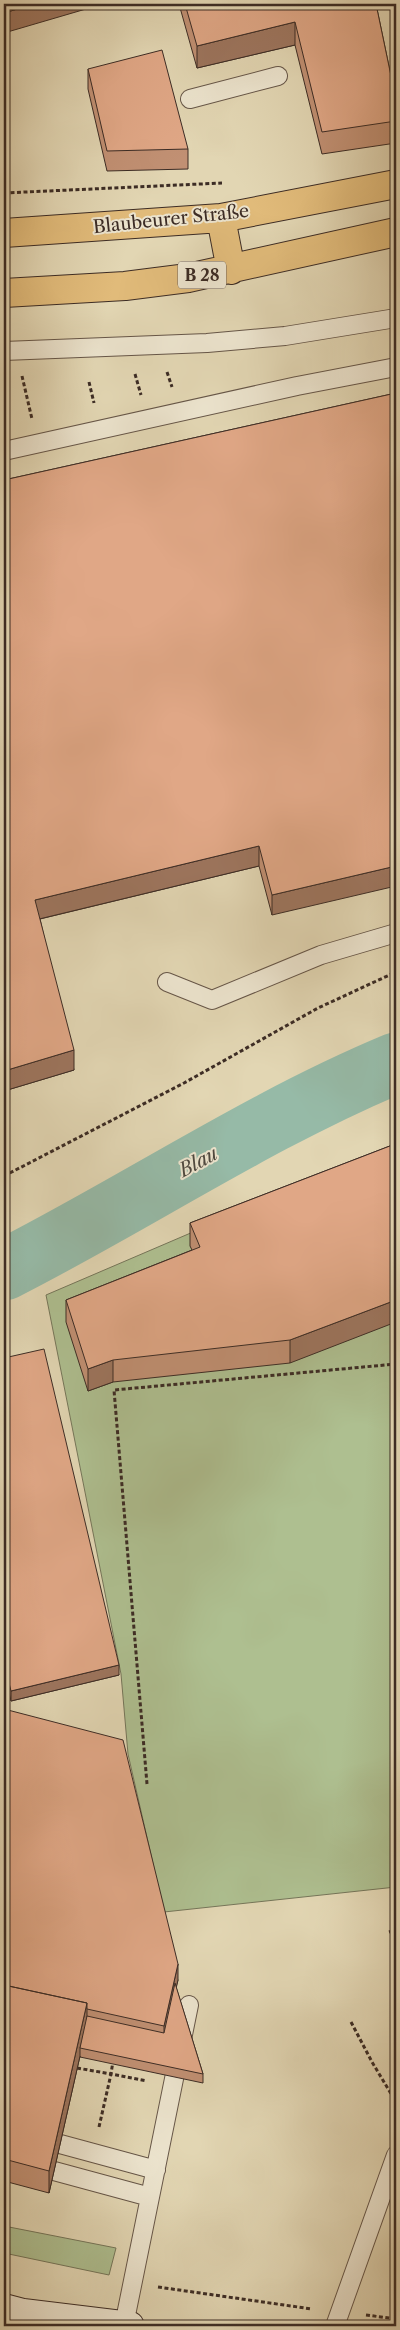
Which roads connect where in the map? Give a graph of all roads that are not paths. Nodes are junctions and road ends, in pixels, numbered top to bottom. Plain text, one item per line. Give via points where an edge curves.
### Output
1 (278, 76) dead end
2 (190, 99) dead end
3 (396, 184) edge
4 (221, 218) junction
5 (396, 232) edge
6 (4, 233) edge
7 (231, 270) junction
8 (4, 293) edge
9 (396, 318) edge
10 (10, 350) edge
11 (396, 367) edge
12 (4, 450) edge
13 (396, 933) edge
14 (166, 982) dead end
15 (189, 2005) dead end
16 (60, 2144) edge
17 (396, 2155) edge
18 (156, 2170) junction
19 (54, 2171) edge
20 (150, 2197) junction
21 (4, 2308) edge
22 (336, 2320) edge
23 (127, 2326) edge

1 - 2 lane
3 - 4 main road, Blaubeurer Straße
4 - 6 main road, Blaubeurer Straße
4 - 7 main road
5 - 7 main road, B 28
7 - 8 main road, B 28 via 125,286
9 - 10 lane via 285,336
11 - 12 lane
13 - 14 lane via 321,955 212,1000
15 - 18 lane
16 - 18 lane
17 - 22 lane
18 - 20 lane
19 - 20 lane
20 - 23 lane via 132,2283
21 - 23 street

